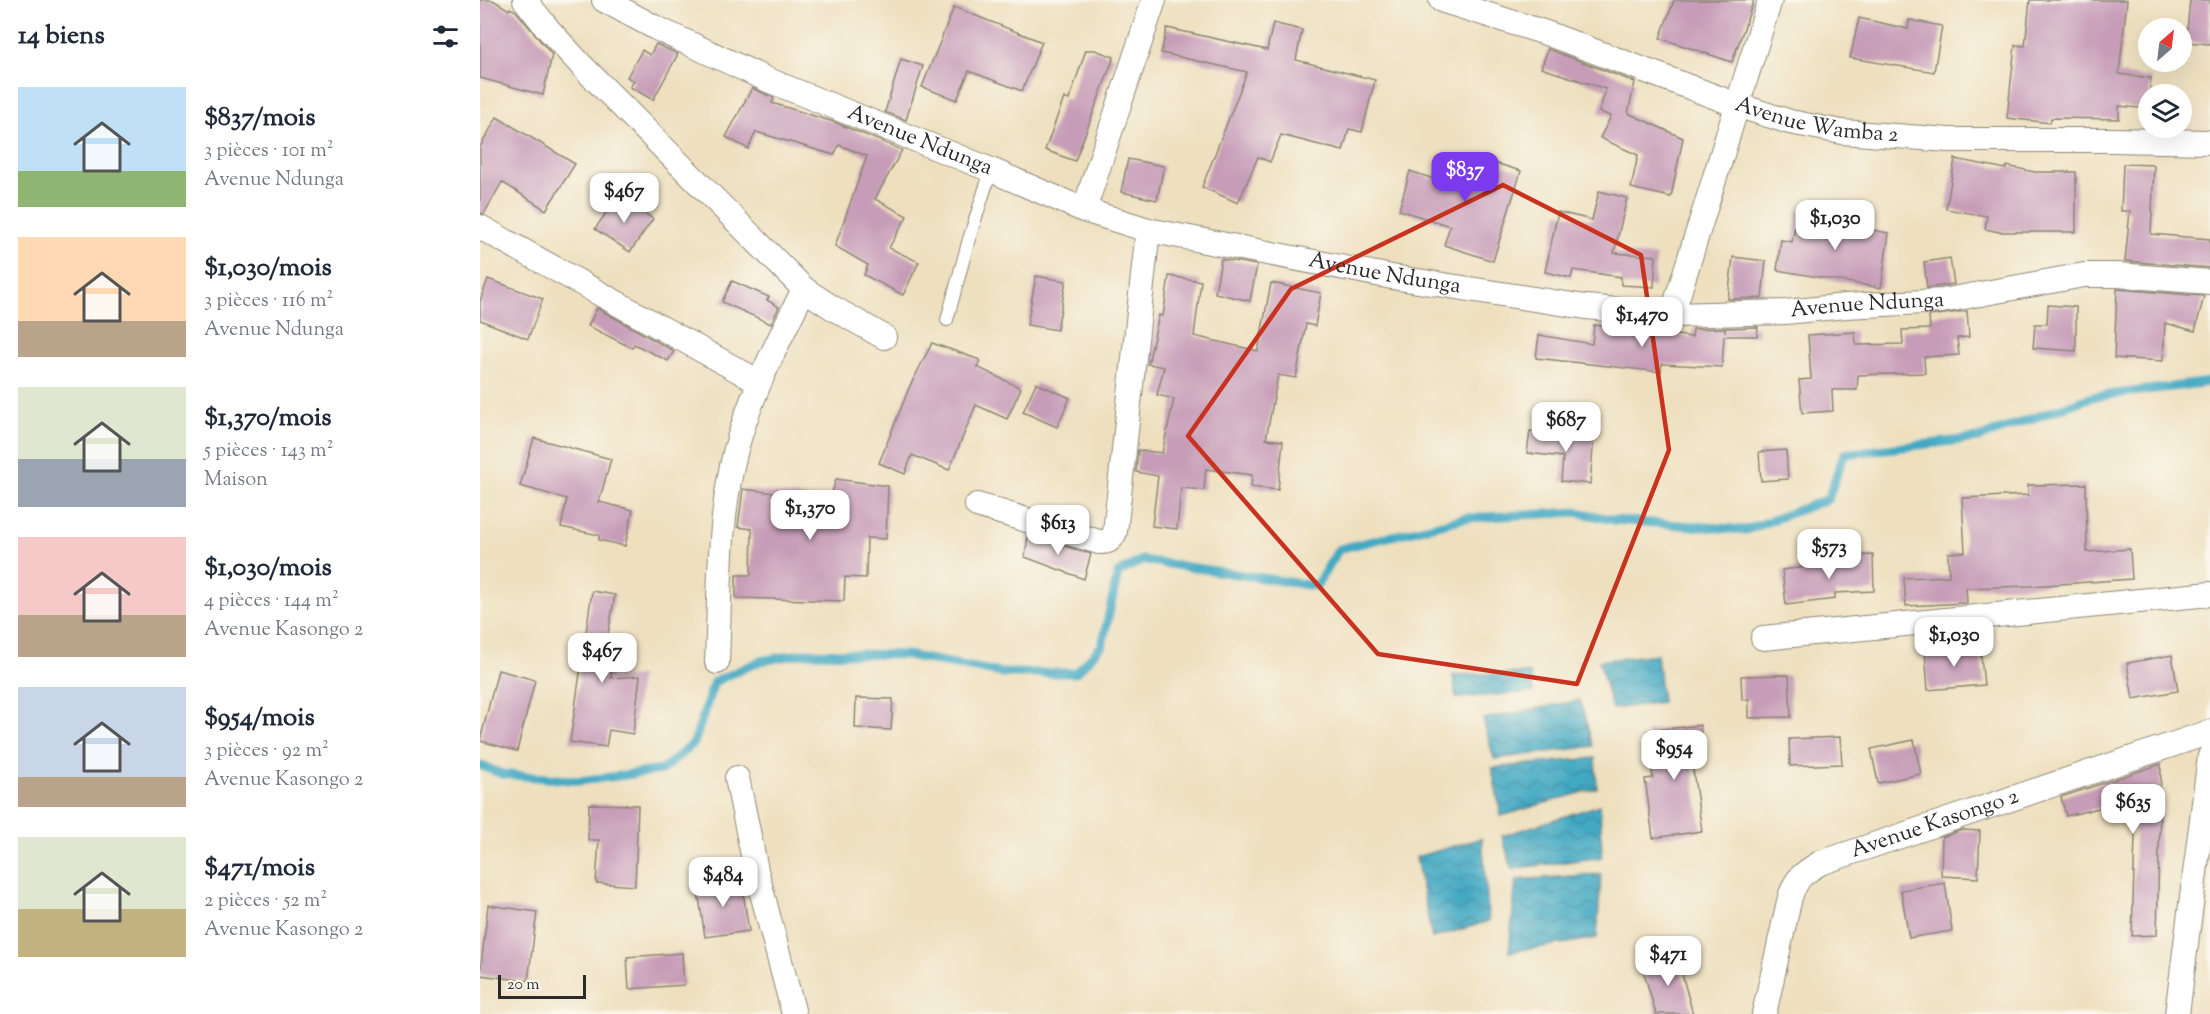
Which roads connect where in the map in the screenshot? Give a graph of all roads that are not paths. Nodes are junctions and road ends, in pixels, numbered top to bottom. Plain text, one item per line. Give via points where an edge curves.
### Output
1 (525, 0) edge
2 (604, 0) edge
3 (1154, 0) edge
4 (1440, 0) edge
5 (1770, 0) edge
6 (1737, 105) junction
7 (2210, 142) edge
8 (991, 170) junction
9 (1084, 210) junction
10 (480, 227) edge
11 (1148, 230) junction
12 (2210, 282) edge
13 (804, 289) junction
14 (1672, 315) junction
15 (947, 320) dead end
16 (884, 337) dead end
17 (759, 382) junction
18 (977, 505) dead end
19 (2210, 594) edge
20 (1763, 638) dead end
21 (717, 662) dead end
22 (2210, 732) edge
23 (2210, 756) edge
24 (737, 778) dead end
25 (794, 1014) edge
26 (1764, 1014) edge
27 (2177, 1014) edge

1 - 13 street via 582,66
2 - 8 street, Avenue Ndunga via 768,80
3 - 9 street
4 - 6 street, Avenue Wamba 2 via 1546,33
5 - 6 street
6 - 7 street, Avenue Wamba 2 via 1790,122 1884,136
6 - 14 street
8 - 9 street, Avenue Ndunga
8 - 15 lane
9 - 11 street, Avenue Ndunga
10 - 17 street
11 - 14 street, Avenue Ndunga via 1392,277 1586,307
11 - 18 street via 1112,540 1099,542
12 - 14 street, Avenue Ndunga via 2084,275 1942,301
13 - 16 street
13 - 17 street
17 - 21 street via 735,453 727,492
19 - 20 street
22 - 26 street, Avenue Kasongo 2 via 1820,863 1801,874 1790,897
23 - 27 street
24 - 25 street via 756,870

